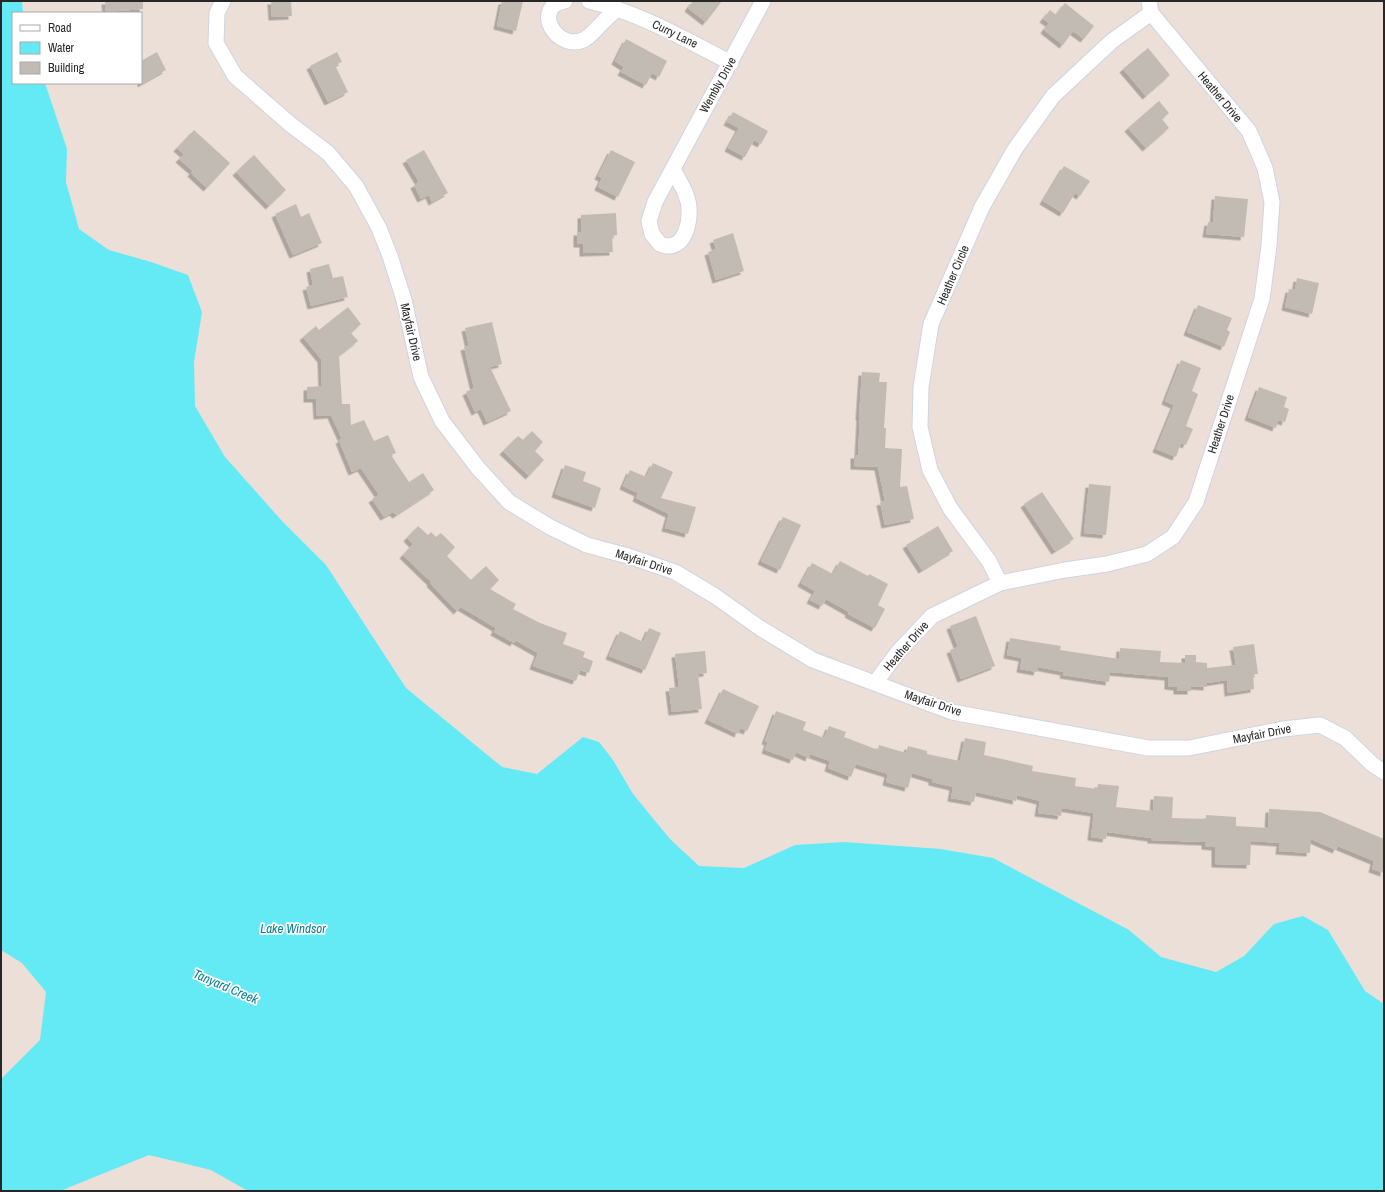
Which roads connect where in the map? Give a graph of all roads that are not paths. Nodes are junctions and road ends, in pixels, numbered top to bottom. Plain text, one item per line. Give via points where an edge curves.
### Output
1 (223, 1) edge
2 (565, 1) edge
3 (589, 1) edge
4 (764, 1) edge
5 (1150, 7) edge
6 (617, 9) junction
7 (731, 63) junction
8 (673, 169) dead end
9 (1000, 583) junction
10 (875, 683) junction
11 (1384, 772) edge

1 - 10 street, Mayfair Drive via 217,13 216,43 235,76 328,153 356,186 379,228 390,256 404,300 421,377 442,421 478,468 509,502 550,527 587,545 675,572 813,660
2 - 6 street via 556,4 549,11 549,24 557,37 570,42 582,41
3 - 6 street, Curry Lane
4 - 7 street, Wembly Drive
5 - 9 street, Heather Circle via 1053,96 1019,143 982,207 931,324 921,387 920,427 930,470 950,508 989,561
5 - 9 street, Heather Drive via 1249,132 1264,168 1272,202 1262,299 1196,502 1173,537 1147,554 1107,564
6 - 7 street, Curry Lane via 670,31
7 - 8 street, Wembly Drive
9 - 10 street, Heather Drive via 932,616 898,652
10 - 11 street, Mayfair Drive via 952,712 1148,748 1189,748 1283,729 1320,725 1345,738

